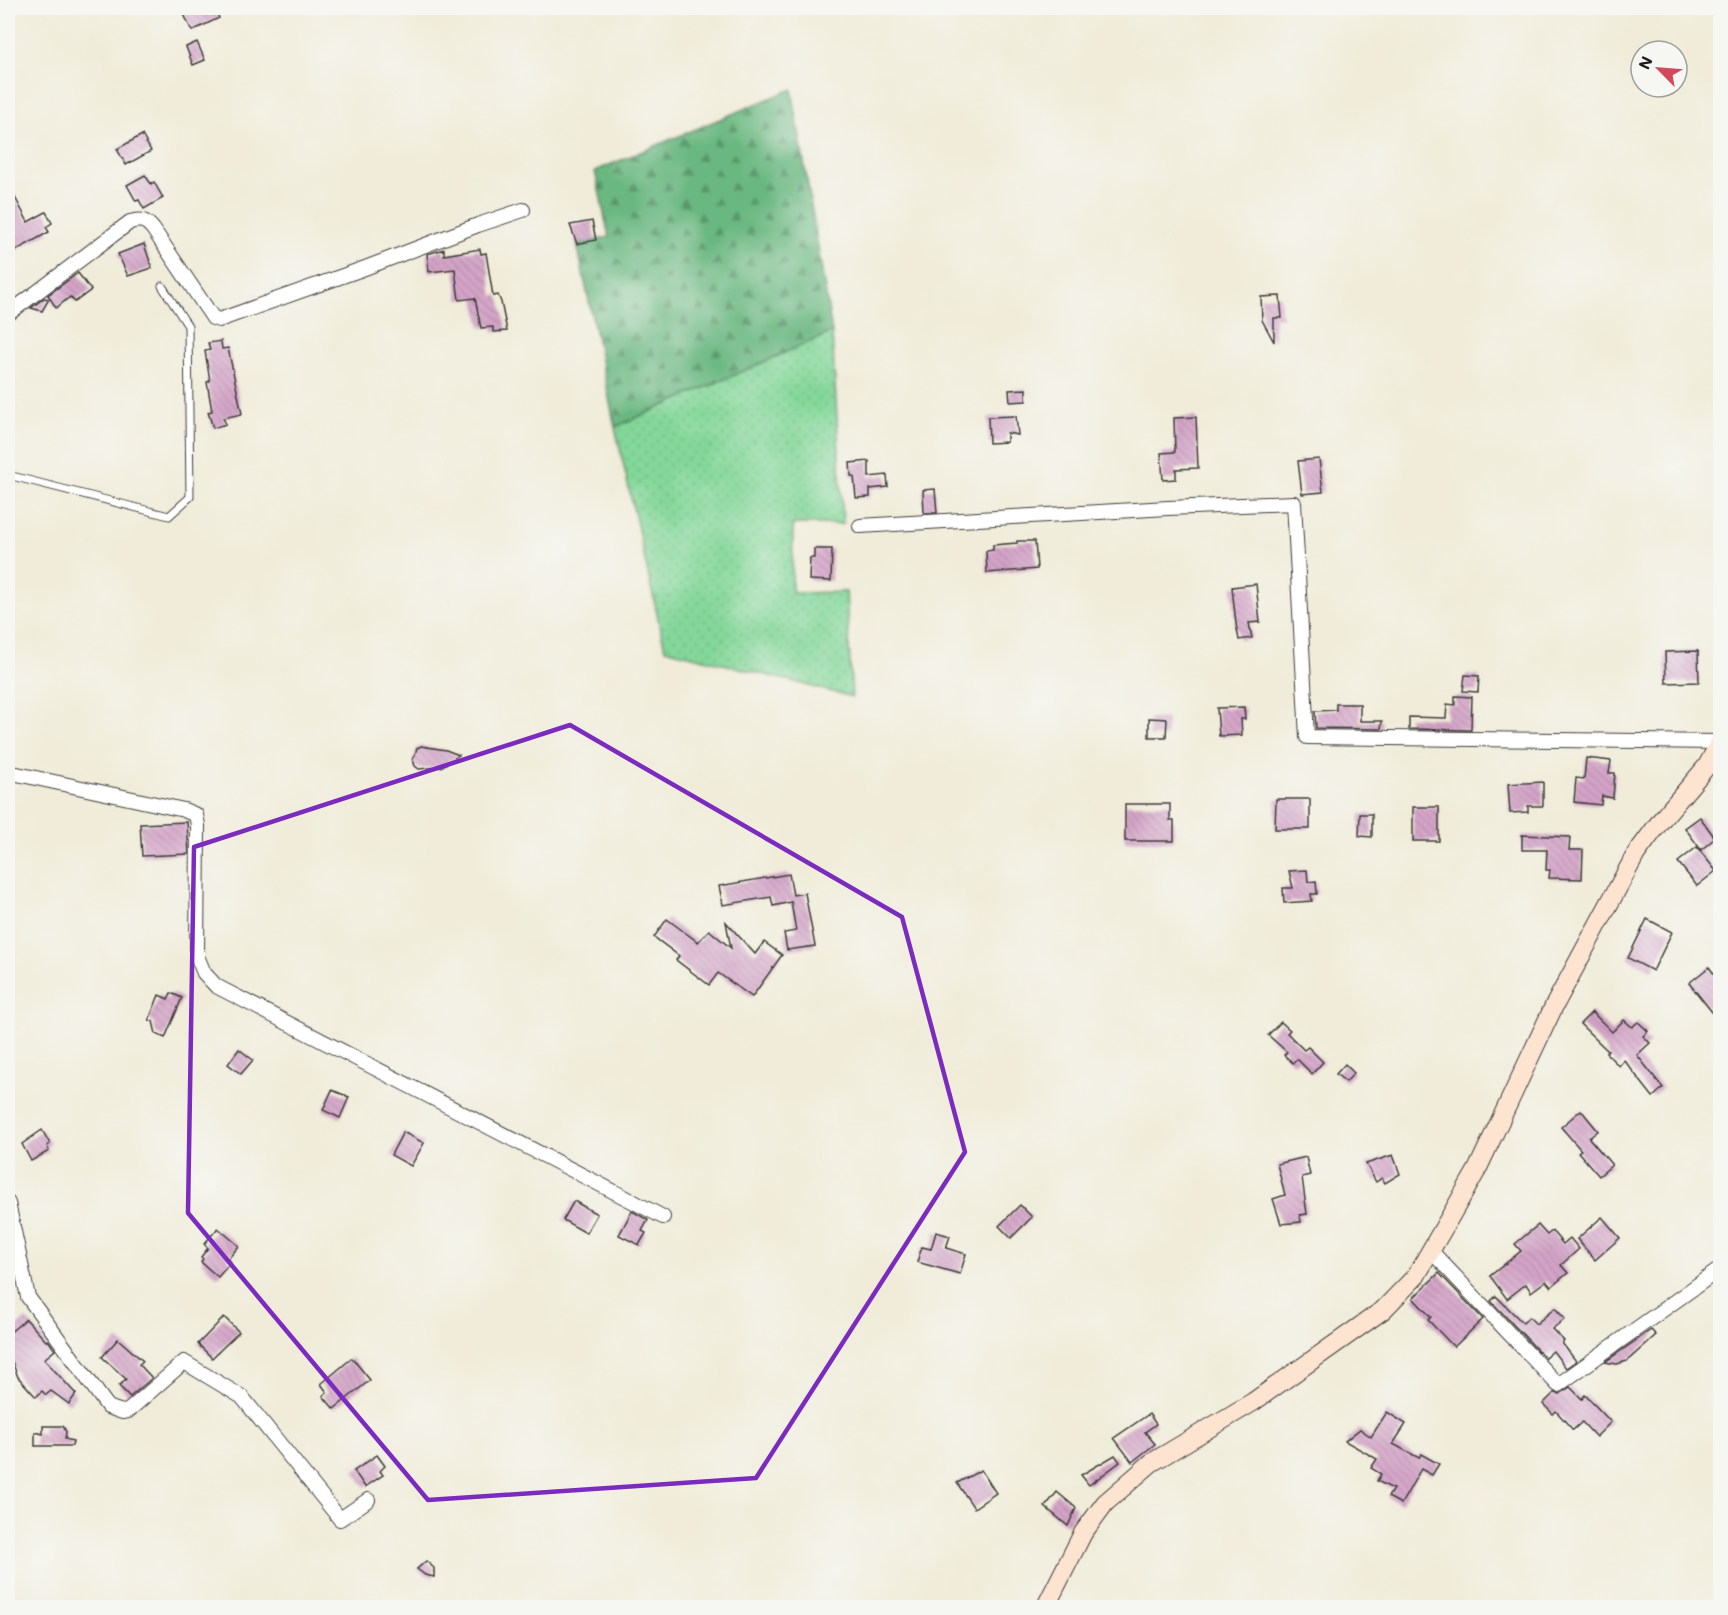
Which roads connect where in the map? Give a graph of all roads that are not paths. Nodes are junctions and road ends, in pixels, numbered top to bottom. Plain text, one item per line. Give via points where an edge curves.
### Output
1 (524, 210) dead end
2 (162, 286) dead end
3 (8, 314) edge
4 (8, 475) edge
5 (860, 526) dead end
6 (1720, 742) edge
7 (1714, 766) edge
8 (8, 772) edge
9 (8, 1203) edge
10 (663, 1217) dead end
11 (1431, 1251) junction
12 (1720, 1269) edge
13 (368, 1500) dead end
14 (1045, 1608) edge

1 - 3 street via 219,320 213,318 153,229 139,220 130,222
2 - 4 lane via 188,326 190,497 169,516
5 - 6 street via 1294,502 1307,737
6 - 7 main road
7 - 11 main road via 1662,819 1636,854 1554,1006 1477,1170
8 - 10 street via 184,810 196,816 197,956 204,973 216,986
9 - 13 street via 28,1297 108,1407 128,1412 184,1362 242,1397 340,1519
11 - 12 street via 1558,1384
11 - 14 main road via 1416,1276 1383,1310 1253,1402 1151,1463 1105,1503 1083,1533

